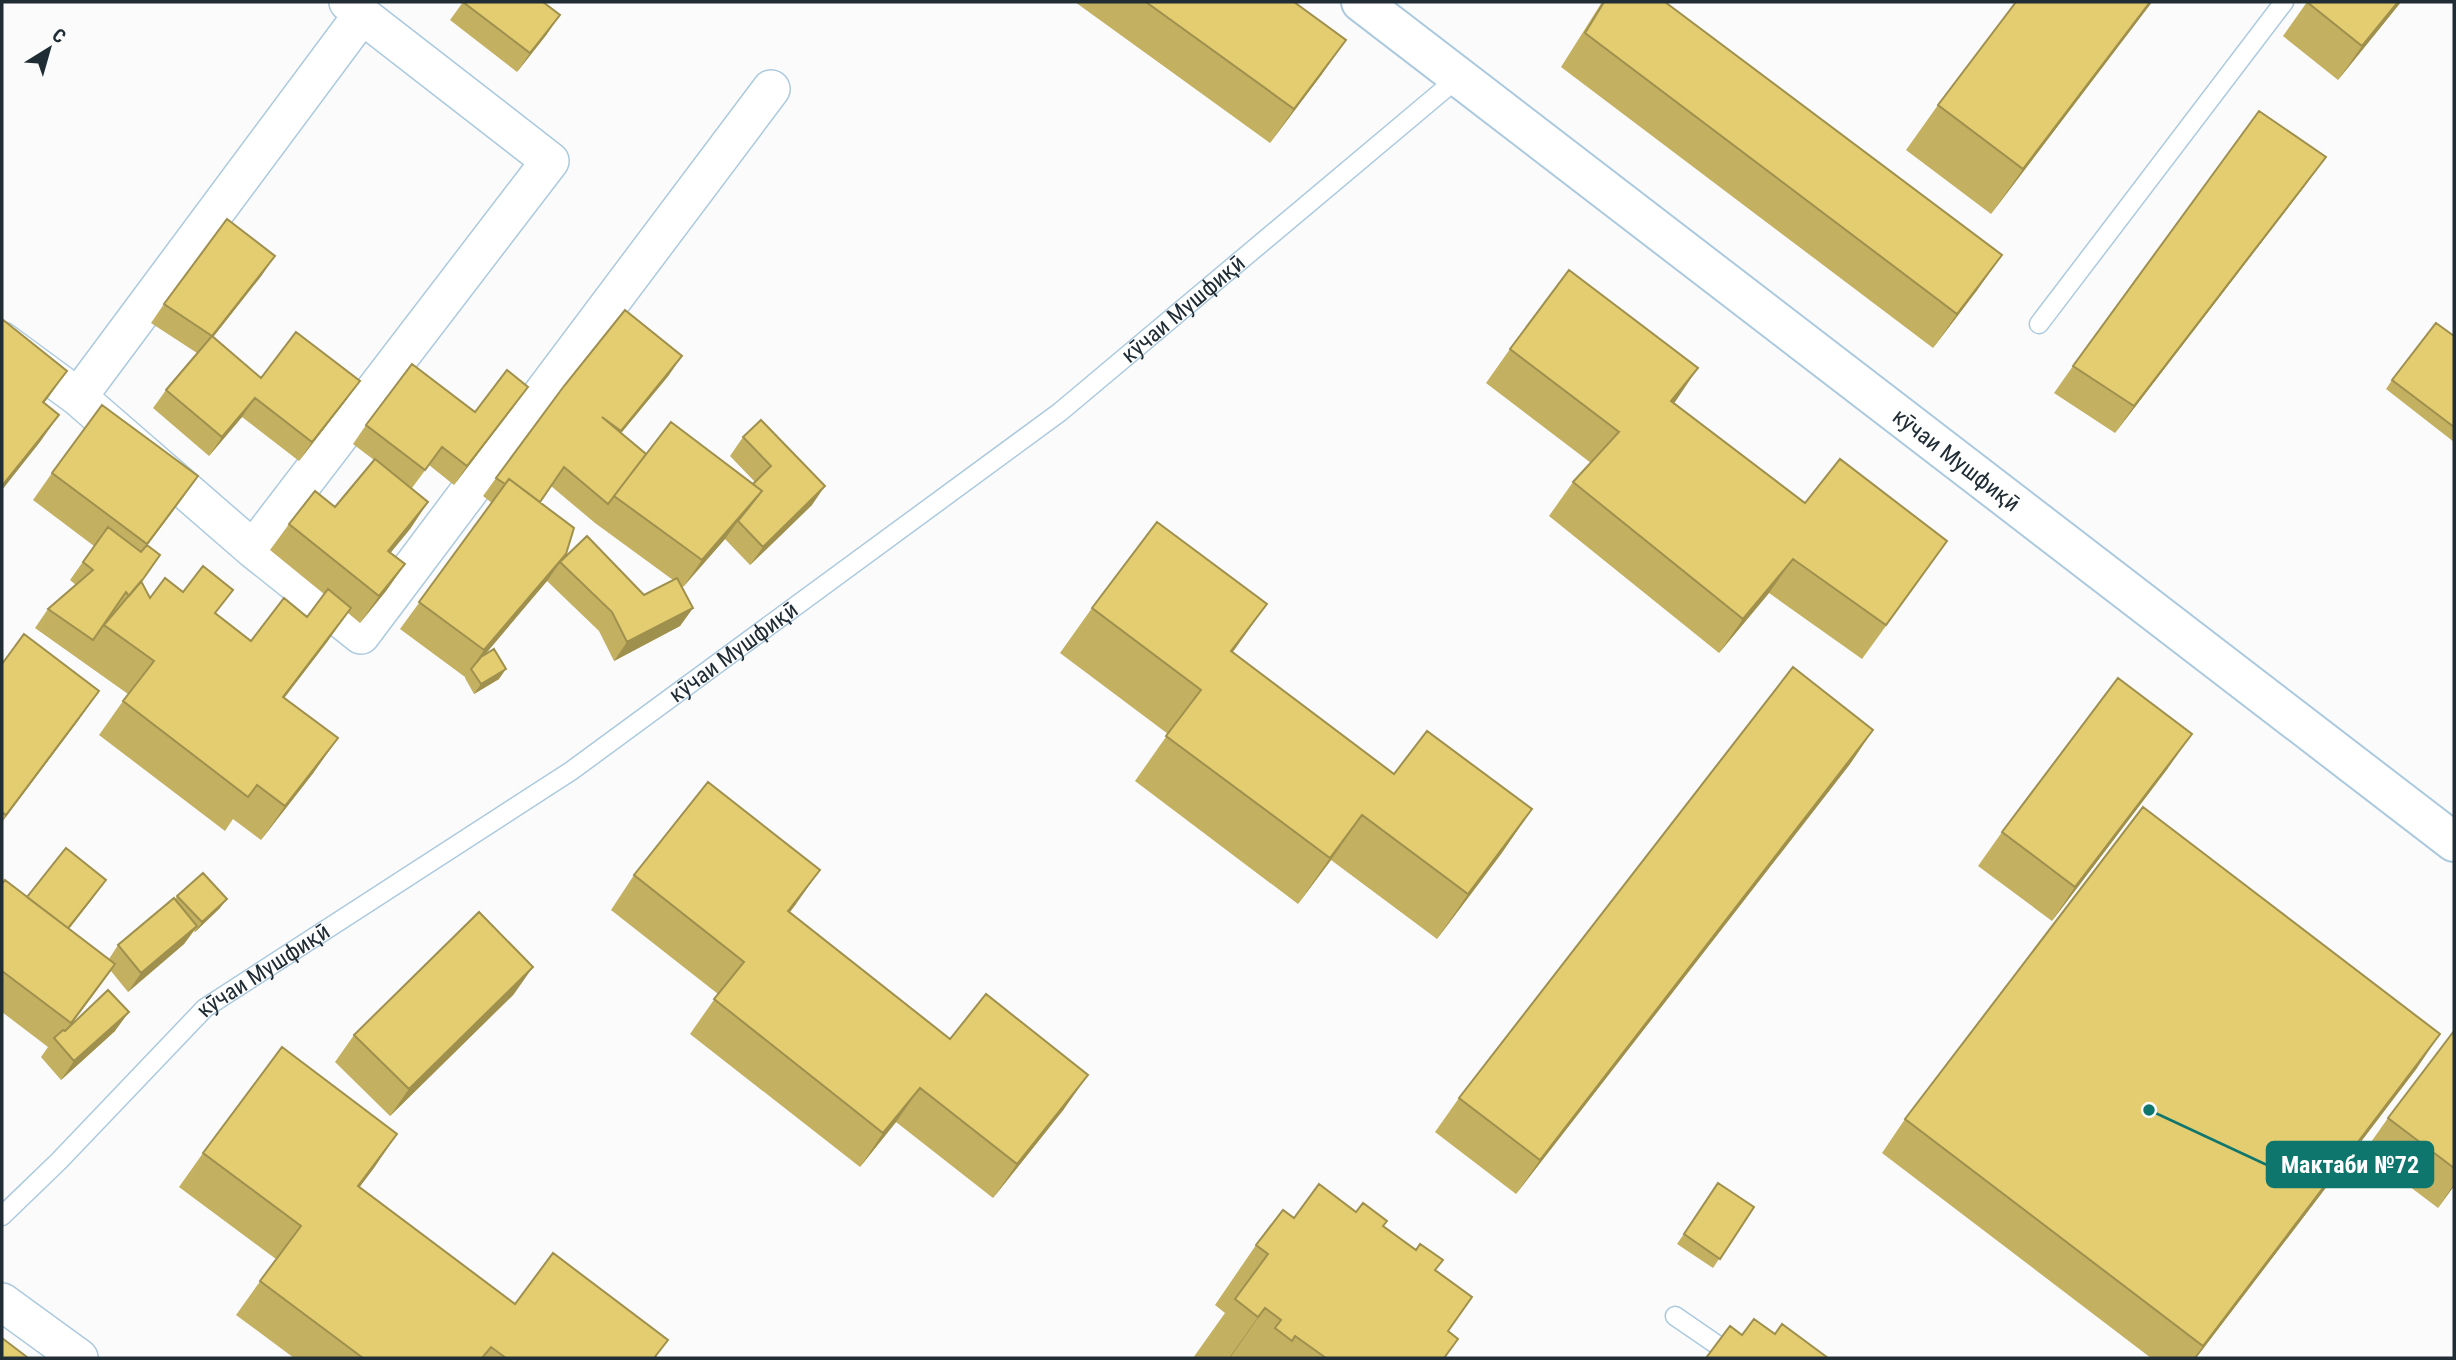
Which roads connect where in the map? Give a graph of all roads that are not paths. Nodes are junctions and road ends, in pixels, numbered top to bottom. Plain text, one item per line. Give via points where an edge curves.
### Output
1 (1361, 2) edge
2 (2284, 2) edge
3 (355, 8) edge
4 (1459, 77) junction
5 (771, 89) dead end
6 (2039, 324) dead end
7 (2, 341) edge
8 (78, 397) junction
9 (253, 549) junction
10 (2454, 842) edge
11 (2, 1216) edge
12 (2, 1303) edge
13 (1675, 1316) dead end
14 (79, 1358) edge
15 (1736, 1358) edge

1 - 4 street, кӯчаи Мушфиқӣ
2 - 6 lane
3 - 8 street
3 - 9 street via 550,161
4 - 10 street, кӯчаи Мушфиқӣ
4 - 11 lane, кӯчаи Мушфиқӣ via 1060,412 571,771 205,1008
5 - 9 street via 361,635
7 - 8 street
8 - 9 street
12 - 14 street
13 - 15 lane

